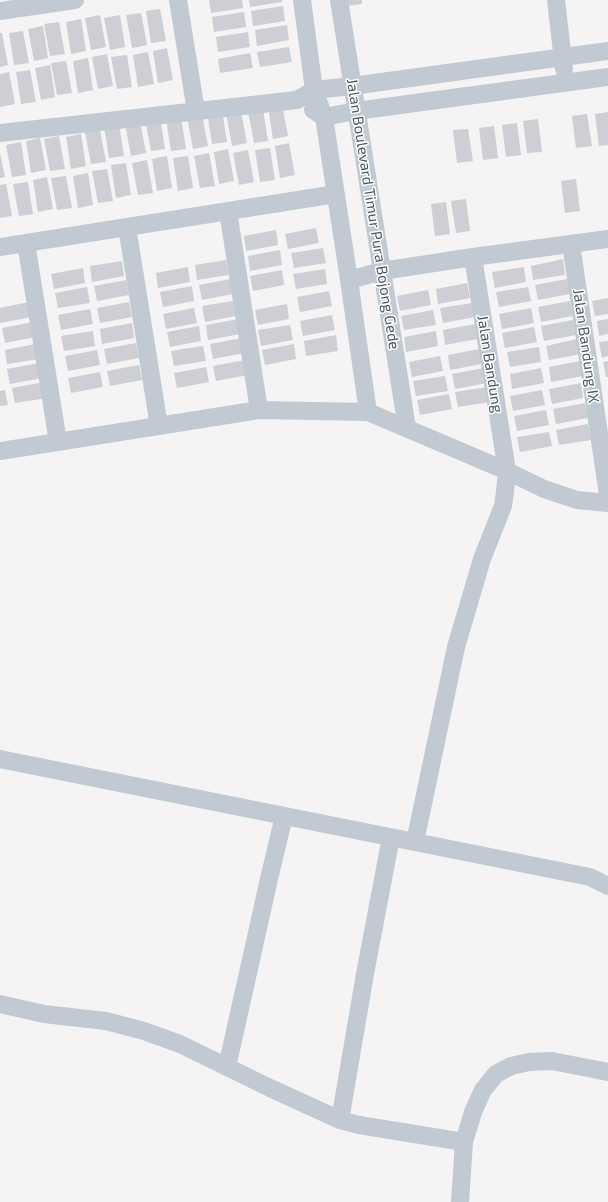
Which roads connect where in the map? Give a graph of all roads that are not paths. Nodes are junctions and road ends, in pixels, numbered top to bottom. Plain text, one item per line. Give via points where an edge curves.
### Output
1 (74, 0) edge
2 (178, 0) edge
3 (302, 0) edge
4 (339, 0) edge
5 (556, 0) edge
6 (0, 11) edge
7 (608, 51) edge
8 (563, 58) junction
9 (608, 77) edge
10 (566, 83) junction
11 (352, 86) junction
12 (314, 90) junction
13 (296, 100) junction
14 (196, 111) junction
15 (356, 111) junction
16 (324, 117) junction
17 (0, 133) edge
18 (336, 194) junction
19 (228, 211) junction
20 (127, 227) junction
21 (608, 239) edge
22 (26, 243) junction
23 (571, 244) junction
24 (0, 247) edge
25 (473, 257) junction
26 (382, 271) junction
27 (349, 280) junction
28 (259, 410) junction
29 (368, 412) junction
30 (159, 426) junction
31 (407, 428) junction
32 (58, 442) junction
33 (0, 451) edge
34 (507, 471) junction
35 (608, 496) edge
36 (608, 503) edge
37 (0, 759) edge
38 (284, 816) junction
39 (391, 837) junction
40 (415, 842) junction
41 (608, 886) edge
42 (0, 1004) edge
43 (227, 1067) junction
44 (608, 1072) edge
45 (340, 1120) junction
46 (464, 1142) junction
47 (460, 1202) edge

1 - 6 street
2 - 14 street
3 - 12 street
4 - 11 street, Jalan Boulevard Timur Pura Bojong Gede
5 - 8 street
7 - 8 street
8 - 10 street
8 - 11 street
9 - 10 street
10 - 15 street
11 - 12 street
11 - 15 street, Jalan Boulevard Timur Pura Bojong Gede
12 - 13 street
12 - 16 street
13 - 14 street
13 - 16 street
14 - 17 street
15 - 16 street
15 - 26 street, Jalan Boulevard Timur Pura Bojong Gede
16 - 18 street
18 - 19 street
18 - 27 street
19 - 20 street
19 - 28 street
20 - 22 street
20 - 30 street
21 - 23 street
22 - 24 street
22 - 32 street
23 - 25 street
23 - 35 street, Jalan Bandung IX
25 - 26 street
25 - 34 street, Jalan Bandung
26 - 27 street
26 - 31 street, Jalan Boulevard Timur Pura Bojong Gede
27 - 29 street
28 - 29 street
28 - 30 street
29 - 31 street
30 - 32 street
31 - 34 street
32 - 33 street
34 - 36 street via 544,489 577,500
34 - 40 street, Jalan Bandung via 503,506 482,559 456,647
37 - 38 street
38 - 39 street
38 - 43 street
39 - 40 street
39 - 45 street
40 - 41 street via 590,877
42 - 43 street via 44,1014 106,1021 144,1031 180,1044
43 - 45 street
44 - 46 street via 552,1061 511,1066 496,1074 483,1090
45 - 46 street
46 - 47 street

